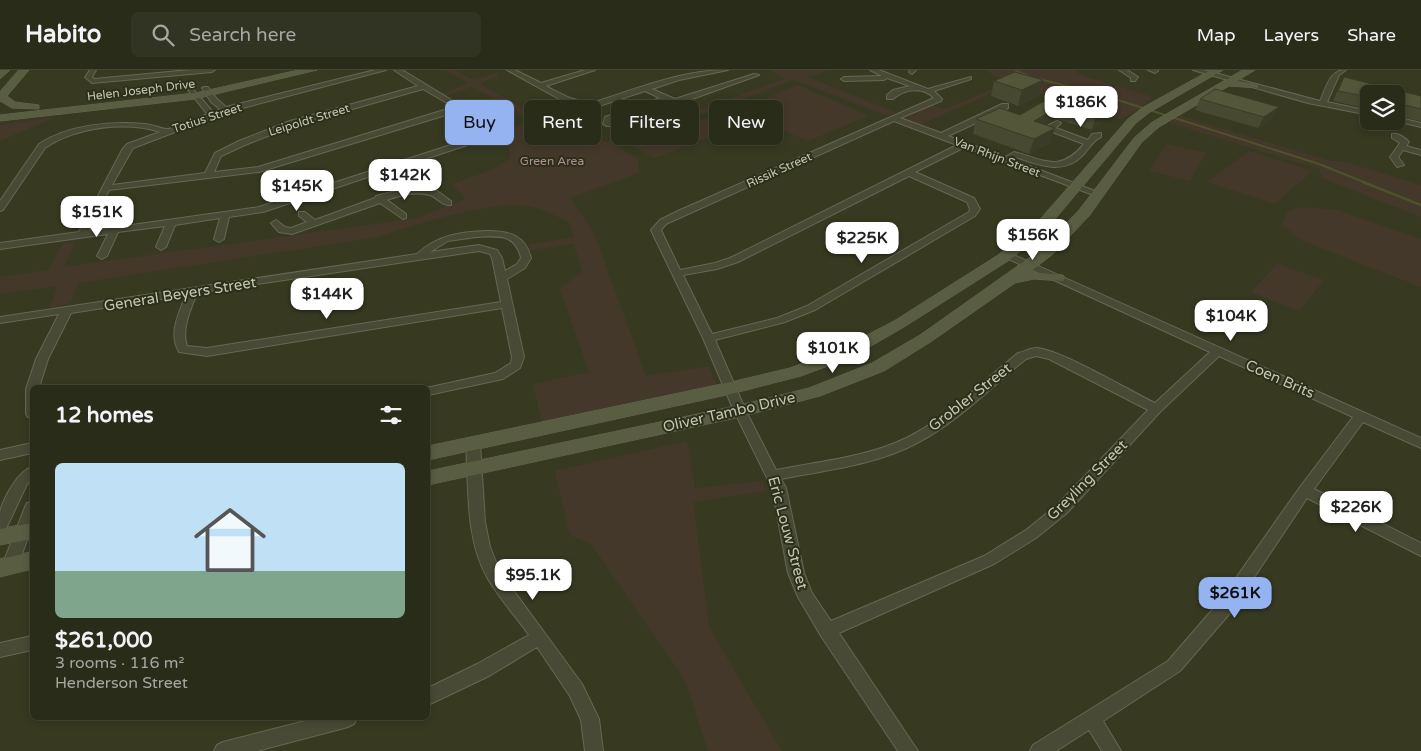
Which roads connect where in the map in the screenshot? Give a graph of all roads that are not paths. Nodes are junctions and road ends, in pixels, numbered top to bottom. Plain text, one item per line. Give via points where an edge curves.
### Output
1 (5, 70) edge
2 (24, 70) edge
3 (93, 70) edge
4 (212, 70) edge
5 (284, 70) edge
6 (312, 70) edge
7 (383, 70) edge
8 (397, 70) edge
9 (510, 70) edge
10 (592, 70) edge
11 (725, 70) edge
12 (874, 70) edge
13 (1122, 70) edge
14 (1196, 70) edge
15 (1343, 70) edge
16 (1247, 71) edge
17 (1214, 72) edge
18 (756, 75) dead end
19 (0, 76) edge
20 (892, 78) junction
21 (969, 78) dead end
22 (844, 79) dead end
23 (1133, 80) dead end
24 (1228, 81) junction
25 (425, 86) junction
26 (540, 86) junction
27 (1253, 86) junction
28 (916, 87) junction
29 (645, 88) junction
30 (208, 91) junction
31 (927, 91) junction
32 (193, 93) junction
33 (1, 97) edge
34 (890, 97) dead end
35 (664, 99) junction
36 (447, 100) edge
37 (1323, 104) junction
38 (1005, 106) dead end
39 (38, 107) junction
40 (226, 110) junction
41 (0, 111) edge
42 (73, 111) junction
43 (1360, 111) edge
44 (445, 113) edge
45 (212, 115) junction
46 (982, 116) junction
47 (0, 118) edge
48 (896, 119) junction
49 (994, 120) edge
50 (1405, 121) edge
51 (971, 122) junction
52 (0, 123) edge
53 (1057, 123) dead end
54 (607, 124) dead end
55 (1421, 125) edge
56 (983, 126) edge
57 (1074, 129) dead end
58 (166, 131) junction
59 (1065, 135) junction
60 (1098, 135) dead end
61 (942, 136) junction
62 (1395, 136) dead end
63 (1089, 143) junction
64 (965, 144) junction
65 (986, 144) dead end
66 (459, 145) edge
67 (1401, 147) junction
68 (1421, 153) edge
69 (1014, 154) junction
70 (1004, 159) junction
71 (1400, 165) dead end
72 (376, 173) junction
73 (910, 173) junction
74 (208, 176) junction
75 (1075, 186) junction
76 (108, 188) junction
77 (407, 190) junction
78 (1099, 194) junction
79 (380, 198) junction
80 (448, 204) dead end
81 (0, 208) edge
82 (302, 214) dead end
83 (225, 216) junction
84 (403, 216) dead end
85 (663, 222) joint
86 (171, 223) junction
87 (276, 223) dead end
88 (314, 223) junction
89 (114, 231) junction
90 (82, 235) junction
91 (219, 238) dead end
92 (0, 246) edge
93 (160, 247) dead end
94 (1048, 251) junction
95 (1007, 255) junction
96 (102, 256) dead end
97 (419, 257) junction
98 (1031, 265) junction
99 (678, 273) junction
100 (1056, 277) junction
101 (501, 278) junction
102 (1010, 280) junction
103 (192, 293) junction
104 (506, 304) junction
105 (66, 311) junction
106 (0, 320) edge
107 (709, 338) junction
108 (1218, 351) junction
109 (34, 385) edge
110 (731, 388) junction
111 (430, 390) edge
112 (1156, 409) junction
113 (740, 411) junction
114 (1361, 415) junction
115 (1421, 443) edge
116 (473, 444) junction
117 (30, 448) edge
118 (430, 453) edge
119 (0, 455) edge
120 (473, 470) junction
121 (30, 474) edge
122 (774, 475) junction
123 (430, 478) edge
124 (1305, 491) junction
125 (30, 517) edge
126 (0, 527) edge
127 (27, 532) edge
128 (0, 538) edge
129 (1421, 550) edge
130 (30, 561) edge
131 (5, 567) edge
132 (827, 631) junction
133 (540, 637) junction
134 (30, 643) edge
135 (0, 650) edge
136 (430, 696) edge
137 (1092, 719) junction
138 (340, 720) edge
139 (223, 751) edge
140 (594, 751) edge
141 (909, 751) edge
142 (1039, 751) edge
143 (1112, 751) edge

1 - 19 street
2 - 33 street
3 - 4 street via 89,80
5 - 30 street, Helen Joseph Drive
6 - 30 street, Helen Joseph Drive
7 - 40 street, Totius Street
8 - 25 street
9 - 26 street
10 - 26 street
11 - 29 street via 678,78
12 - 20 street
13 - 23 street via 1135,76
14 - 17 street
15 - 37 street via 1336,74
16 - 24 street, Oliver Tambo Drive
16 - 27 street via 1241,79
17 - 24 street
17 - 75 street, Oliver Tambo Drive via 1132,121
18 - 35 street via 679,101
20 - 22 street
20 - 28 street
21 - 31 street
24 - 27 street
24 - 78 street, Oliver Tambo Drive via 1169,116 1138,140
25 - 36 street
25 - 74 street, Leipoldt Street via 293,123 242,143 218,155
26 - 29 street via 573,103 591,105
27 - 37 street
28 - 31 street
28 - 34 street via 896,92
29 - 35 street
30 - 32 street, Helen Joseph Drive
30 - 40 street
31 - 48 street, Rissik Street via 938,98
32 - 39 street, Helen Joseph Drive
32 - 42 street, Helen Joseph Drive
32 - 45 street
33 - 39 street via 12,105
35 - 54 street via 608,119
37 - 43 street
38 - 46 street
39 - 41 street, Helen Joseph Drive
40 - 45 street, Totius Street
42 - 47 street, Helen Joseph Drive
42 - 52 street
44 - 74 street via 258,169
45 - 58 street, Totius Street
46 - 49 street
46 - 51 street
48 - 61 street, Van Rhijn Street
48 - 85 street, Rissik Street
50 - 55 street
51 - 56 street
51 - 61 street
53 - 59 street via 1050,128
57 - 59 street
58 - 76 street, Totius Street via 130,146
58 - 81 street via 127,126 83,131 49,141 42,146
59 - 63 street
60 - 63 street
61 - 64 street, Van Rhijn Street
62 - 67 street via 1405,142
63 - 69 street via 1080,156 1066,166
64 - 70 street, Van Rhijn Street
64 - 73 street
65 - 69 street
66 - 72 street
67 - 68 street
67 - 71 street via 1394,157
69 - 70 street
70 - 75 street, Van Rhijn Street
72 - 77 street
72 - 83 street via 268,208
73 - 99 street via 734,260
73 - 107 street via 971,200 975,208 972,214 811,308 781,320
74 - 76 street
75 - 78 street, Van Rhijn Street
75 - 95 street, Oliver Tambo Drive via 1040,228
76 - 90 street, Totius Street
77 - 79 street
77 - 80 street via 430,191
78 - 94 street, Oliver Tambo Drive
79 - 84 street
79 - 88 street
82 - 88 street
83 - 86 street
83 - 91 street
85 - 99 street, Eric Louw Street via 658,226 657,234
86 - 89 street
86 - 93 street
87 - 88 street via 288,232
89 - 90 street
89 - 96 street
90 - 92 street
94 - 98 street, Oliver Tambo Drive
94 - 100 street via 1044,256
95 - 98 street, Coen Brits
95 - 110 street, Oliver Tambo Drive via 899,324 846,353 795,372
97 - 101 street, General Beyers Street via 488,249 497,258
97 - 101 street, General Beyers Street via 443,240 492,234 508,236 519,242 526,258 521,266
97 - 103 street, General Beyers Street
98 - 100 street, Coen Brits
98 - 102 street, Oliver Tambo Drive
99 - 107 street, Eric Louw Street
100 - 102 street
100 - 108 street, Coen Brits
101 - 104 street
102 - 113 street, Oliver Tambo Drive via 926,338 878,366 814,392
103 - 104 street via 179,342 183,349 207,352
103 - 105 street, General Beyers Street
104 - 111 street via 518,357 516,365 509,372 484,380
105 - 106 street, General Beyers Street
105 - 109 street via 42,360
107 - 110 street, Eric Louw Street
108 - 112 street, Greyling Street
108 - 114 street, Coen Brits
110 - 113 street, Eric Louw Street
110 - 116 street, Oliver Tambo Drive via 543,426
112 - 122 street, Grobler Street via 1053,356 1036,352 1022,356 912,440 883,451
112 - 132 street, Greyling Street via 1062,509 1031,534 989,560
113 - 120 street, Oliver Tambo Drive
113 - 122 street, Eric Louw Street
114 - 115 street, Coen Brits
114 - 124 street
116 - 118 street, Oliver Tambo Drive
116 - 120 street
117 - 119 street
120 - 123 street, Oliver Tambo Drive
120 - 133 street via 483,547 494,575
121 - 126 street via 22,481
122 - 132 street, Eric Louw Street via 796,573
124 - 129 street
124 - 137 street via 1225,607 1174,666
125 - 127 street
127 - 128 street
127 - 131 street
130 - 131 street
132 - 141 street, Eric Louw Street
133 - 136 street
133 - 140 street via 576,690 590,719
134 - 135 street
137 - 142 street
137 - 143 street
138 - 139 street

